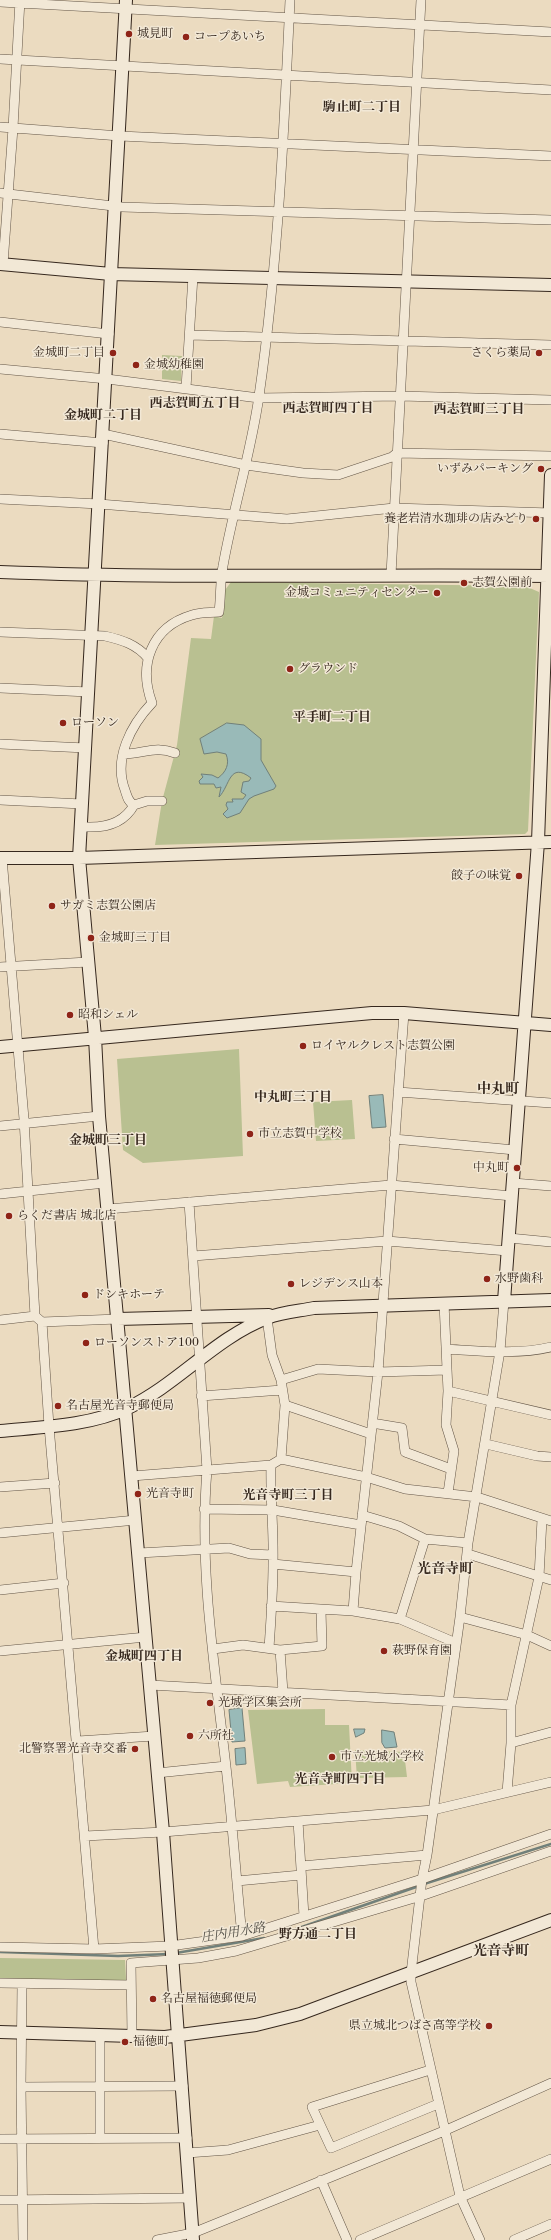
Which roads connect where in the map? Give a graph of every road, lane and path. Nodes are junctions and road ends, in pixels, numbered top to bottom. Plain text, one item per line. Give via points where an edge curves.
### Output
1 (290, 0) edge
2 (421, 0) edge
3 (20, 1) edge
4 (0, 2) edge
5 (126, 4) edge
6 (290, 17) junction
7 (420, 24) junction
8 (551, 32) edge
9 (0, 59) edge
10 (17, 60) junction
11 (122, 65) junction
12 (287, 75) junction
13 (416, 82) junction
14 (551, 90) edge
15 (0, 127) edge
16 (13, 128) junction
17 (120, 136) junction
18 (282, 143) junction
19 (412, 149) junction
20 (551, 156) edge
21 (4, 194) edge
22 (115, 205) junction
23 (280, 213) junction
24 (409, 216) junction
25 (551, 220) edge
26 (1, 264) edge
27 (112, 274) junction
28 (193, 276) junction
29 (274, 278) junction
30 (406, 281) junction
31 (551, 285) edge
32 (0, 322) edge
33 (108, 334) junction
34 (190, 335) junction
35 (267, 337) junction
36 (403, 341) junction
37 (551, 345) edge
38 (0, 369) edge
39 (107, 379) junction
40 (186, 388) junction
41 (400, 396) junction
42 (259, 398) junction
43 (551, 400) edge
44 (0, 434) edge
45 (103, 439) junction
46 (397, 453) junction
47 (551, 456) edge
48 (246, 465) junction
49 (551, 475) edge
50 (0, 499) edge
51 (99, 504) junction
52 (394, 508) junction
53 (550, 513) edge
54 (235, 514) junction
55 (0, 572) edge
56 (222, 574) junction
57 (391, 574) junction
58 (94, 576) junction
59 (549, 576) edge
60 (0, 632) edge
61 (92, 636) junction
62 (148, 658) junction
63 (0, 688) edge
64 (89, 692) junction
65 (0, 744) edge
66 (86, 748) junction
67 (175, 753) dead end
68 (124, 754) junction
69 (0, 800) edge
70 (162, 801) dead end
71 (82, 804) junction
72 (134, 805) junction
73 (86, 827) dead end
74 (538, 842) junction
75 (551, 842) edge
76 (1, 858) edge
77 (79, 858) junction
78 (2, 891) edge
79 (88, 962) junction
80 (10, 966) junction
81 (0, 967) edge
82 (404, 1013) junction
83 (525, 1022) junction
84 (551, 1024) edge
85 (95, 1037) junction
86 (18, 1046) junction
87 (0, 1047) edge
88 (398, 1092) junction
89 (520, 1101) junction
90 (551, 1103) edge
91 (99, 1116) junction
92 (24, 1123) junction
93 (0, 1126) edge
94 (394, 1139) junction
95 (516, 1150) junction
96 (105, 1183) junction
97 (513, 1183) junction
98 (391, 1185) junction
99 (551, 1186) edge
100 (28, 1191) junction
101 (0, 1194) edge
102 (512, 1196) junction
103 (189, 1202) junction
104 (108, 1208) junction
105 (509, 1238) junction
106 (387, 1240) junction
107 (551, 1242) edge
108 (508, 1251) junction
109 (193, 1256) junction
110 (551, 1300) edge
111 (504, 1301) junction
112 (444, 1303) junction
113 (382, 1306) junction
114 (197, 1316) junction
115 (272, 1316) junction
116 (118, 1318) junction
117 (39, 1319) junction
118 (0, 1320) edge
119 (551, 1347) edge
120 (446, 1349) junction
121 (500, 1351) junction
122 (201, 1360) junction
123 (447, 1370) junction
124 (378, 1372) junction
125 (280, 1380) junction
126 (282, 1390) junction
127 (448, 1391) junction
128 (201, 1396) junction
129 (492, 1402) junction
130 (285, 1405) junction
131 (126, 1409) junction
132 (551, 1415) edge
133 (372, 1423) junction
134 (49, 1426) junction
135 (0, 1431) edge
136 (371, 1434) junction
137 (486, 1444) junction
138 (551, 1457) edge
139 (281, 1459) junction
140 (271, 1465) junction
141 (451, 1469) junction
142 (208, 1470) junction
143 (132, 1476) junction
144 (366, 1477) junction
145 (55, 1483) junction
146 (0, 1487) edge
147 (448, 1493) junction
148 (477, 1497) junction
149 (204, 1509) junction
150 (273, 1510) junction
151 (362, 1515) junction
152 (136, 1520) junction
153 (547, 1520) edge
154 (361, 1525) junction
155 (59, 1527) junction
156 (0, 1533) edge
157 (425, 1538) junction
158 (468, 1543) junction
159 (204, 1549) junction
160 (139, 1553) junction
161 (468, 1554) junction
162 (273, 1559) junction
163 (356, 1572) junction
164 (539, 1577) junction
165 (551, 1580) edge
166 (64, 1583) junction
167 (0, 1590) edge
168 (272, 1606) junction
169 (321, 1610) junction
170 (353, 1611) junction
171 (460, 1617) junction
172 (400, 1619) junction
173 (527, 1635) junction
174 (146, 1636) junction
175 (68, 1643) junction
176 (456, 1643) junction
177 (551, 1646) edge
178 (269, 1648) junction
179 (214, 1649) junction
180 (280, 1650) junction
181 (0, 1651) edge
182 (150, 1685) junction
183 (217, 1689) junction
184 (283, 1692) junction
185 (447, 1700) junction
186 (511, 1705) junction
187 (551, 1732) edge
188 (154, 1736) junction
189 (78, 1741) junction
190 (511, 1743) junction
191 (226, 1766) junction
192 (157, 1773) junction
193 (551, 1782) edge
194 (507, 1792) junction
195 (433, 1810) junction
196 (298, 1821) junction
197 (232, 1827) junction
198 (163, 1832) junction
199 (551, 1834) edge
200 (85, 1836) junction
201 (551, 1851) edge
202 (427, 1855) junction
203 (301, 1866) junction
204 (301, 1875) junction
205 (237, 1881) junction
206 (421, 1888) junction
207 (304, 1916) junction
208 (551, 1920) edge
209 (242, 1936) junction
210 (170, 1946) junction
211 (0, 1947) edge
212 (94, 1949) junction
213 (172, 1960) junction
214 (411, 1973) junction
215 (0, 1983) edge
216 (22, 1984) junction
217 (131, 1986) junction
218 (0, 2032) edge
219 (21, 2033) junction
220 (100, 2035) junction
221 (132, 2036) junction
222 (179, 2036) junction
223 (430, 2070) junction
224 (551, 2083) edge
225 (183, 2086) junction
226 (21, 2087) junction
227 (99, 2087) junction
228 (438, 2104) junction
229 (320, 2125) junction
230 (444, 2131) junction
231 (100, 2138) junction
232 (187, 2138) junction
233 (0, 2139) edge
234 (21, 2139) junction
235 (187, 2153) junction
236 (551, 2159) edge
237 (321, 2180) junction
238 (460, 2196) junction
239 (190, 2198) junction
240 (0, 2200) edge
241 (23, 2200) junction
242 (551, 2224) edge
243 (193, 2237) edge
244 (24, 2240) edge
245 (157, 2240) edge
246 (347, 2240) edge
247 (360, 2240) edge
248 (480, 2240) edge
249 (514, 2240) edge

1 - 6 street
2 - 7 street
3 - 4 street
3 - 5 street
3 - 10 street
5 - 6 street
5 - 11 street
6 - 7 street
6 - 12 street
7 - 8 street
7 - 13 street
9 - 10 street
10 - 11 street
10 - 16 street
11 - 12 street
11 - 17 street
12 - 13 street
12 - 18 street
13 - 14 street
13 - 19 street
15 - 16 street
16 - 17 street
16 - 21 street
17 - 18 street
17 - 22 street
18 - 19 street
18 - 23 street
19 - 20 street
19 - 24 street
21 - 22 street
21 - 26 street
22 - 23 street
22 - 27 street
23 - 24 street
23 - 29 street
24 - 25 street
24 - 30 street
26 - 27 street
27 - 28 street
27 - 33 street
28 - 29 street
28 - 34 street
29 - 30 street
29 - 35 street
30 - 31 street
30 - 36 street
32 - 33 street
33 - 39 street
34 - 35 street
34 - 40 street
35 - 36 street
35 - 42 street
36 - 37 street
36 - 41 street
38 - 39 street
39 - 40 street
39 - 45 street
40 - 42 street
41 - 42 street
41 - 43 street
41 - 46 street
42 - 48 street
44 - 45 street
45 - 48 street
45 - 51 street
46 - 47 street
46 - 48 street via 392,457 338,475
46 - 52 street
48 - 54 street
49 - 53 street
50 - 51 street
51 - 54 street
51 - 58 street
52 - 53 street
52 - 54 street via 287,518
52 - 57 street
53 - 59 street
54 - 56 street
55 - 58 street
56 - 57 street
56 - 58 street
56 - 62 street via 219,612 193,614 171,625 161,634
57 - 59 street
58 - 61 street
59 - 74 street
60 - 61 street
61 - 62 street via 122,640
61 - 64 street
62 - 68 street via 145,678 152,703 135,723
63 - 64 street
64 - 66 street
65 - 66 street
66 - 71 street
67 - 68 street via 159,748 138,754
68 - 72 street via 121,773 129,803
69 - 71 street
70 - 72 street via 147,801
71 - 77 street
72 - 73 street via 129,815 118,822 104,827
74 - 75 street
74 - 77 street
74 - 83 street
76 - 77 street
76 - 78 street
77 - 79 street
78 - 80 street
79 - 80 street
79 - 85 street
80 - 81 street
80 - 86 street
82 - 83 street
82 - 85 street via 372,1013
82 - 88 street
83 - 84 street
83 - 89 street
85 - 86 street
85 - 91 street
86 - 87 street
86 - 92 street
88 - 89 street
88 - 94 street
89 - 90 street
89 - 95 street
91 - 92 street
91 - 96 street
92 - 93 street
92 - 100 street
94 - 95 street
94 - 98 street
95 - 97 street
96 - 100 street
96 - 104 street
97 - 99 street
97 - 102 street
98 - 102 street
98 - 103 street
98 - 106 street
100 - 101 street
100 - 117 street
102 - 105 street
103 - 104 street
103 - 109 street
104 - 116 street
105 - 107 street
105 - 108 street
106 - 108 street
106 - 109 street
106 - 113 street
108 - 111 street
109 - 114 street
110 - 111 street
111 - 112 street
111 - 121 street
112 - 113 street
112 - 120 street
113 - 115 street via 314,1308
113 - 124 street
114 - 115 street
114 - 116 street
114 - 122 street
115 - 122 street via 232,1336
115 - 125 street via 272,1355
116 - 117 street
116 - 131 street
117 - 118 street
117 - 134 street
119 - 121 street
120 - 121 street
120 - 123 street
121 - 129 street
122 - 128 street
122 - 131 street via 162,1390
123 - 124 street
123 - 127 street
124 - 125 street via 318,1369
124 - 133 street
125 - 126 street
126 - 128 street
126 - 130 street
127 - 129 street
127 - 141 street via 446,1425 454,1451
128 - 142 street
129 - 132 street
129 - 137 street
130 - 136 street
130 - 139 street
131 - 134 street via 97,1418
131 - 143 street
133 - 136 street
133 - 141 street via 402,1428 405,1452
134 - 135 street
134 - 145 street
136 - 144 street
137 - 138 street
137 - 148 street
139 - 140 street
139 - 144 street
140 - 142 street
140 - 150 street via 270,1497
141 - 147 street
142 - 143 street
142 - 149 street
143 - 152 street
144 - 147 street via 405,1489
144 - 151 street
145 - 146 street
145 - 155 street
147 - 148 street
148 - 153 street
148 - 158 street
149 - 150 street
149 - 159 street
150 - 154 street
150 - 162 street
151 - 154 street
151 - 157 street via 399,1526
152 - 155 street
152 - 160 street
153 - 164 street
154 - 163 street
155 - 156 street
155 - 166 street
157 - 158 street
157 - 172 street
158 - 161 street
159 - 160 street
159 - 162 street via 229,1548
159 - 179 street
160 - 174 street
161 - 164 street
161 - 171 street
162 - 163 street
162 - 168 street
163 - 170 street
164 - 165 street
164 - 173 street
166 - 167 street
166 - 175 street
168 - 169 street
168 - 178 street
169 - 170 street
169 - 180 street via 322,1646
170 - 172 street
171 - 173 street
171 - 176 street
172 - 176 street
173 - 177 street
173 - 186 street
174 - 175 street
174 - 182 street
175 - 181 street
175 - 189 street
176 - 185 street
178 - 179 street via 243,1645
178 - 180 street
179 - 183 street
180 - 184 street
182 - 183 street
182 - 188 street
183 - 184 street
183 - 191 street
184 - 185 street
185 - 186 street
185 - 195 street
186 - 190 street
187 - 190 street
188 - 189 street
188 - 192 street
189 - 200 street
190 - 194 street
191 - 192 street
191 - 197 street
192 - 198 street
193 - 194 street
194 - 195 street
195 - 196 street
195 - 202 street
196 - 197 street
196 - 203 street
197 - 198 street
197 - 205 street
198 - 200 street
198 - 210 street
199 - 206 street
200 - 212 street
201 - 206 street
202 - 203 street
202 - 206 street
203 - 204 street
204 - 205 street
204 - 207 street
205 - 209 street
206 - 207 street
206 - 213 street via 236,1951 204,1958
206 - 214 street
207 - 209 street
208 - 214 street
209 - 210 street
210 - 212 street
210 - 213 street
211 - 212 street
213 - 217 street via 131,1963
213 - 222 street
214 - 222 street via 300,2014 256,2025
214 - 223 street
215 - 216 street
216 - 217 street
216 - 219 street
217 - 221 street
218 - 219 street
219 - 220 street
219 - 226 street
220 - 221 street
220 - 227 street
221 - 222 street
222 - 225 street
223 - 228 street
223 - 229 street via 312,2107
224 - 230 street
225 - 227 street
225 - 232 street
226 - 227 street
226 - 234 street
227 - 231 street
228 - 229 street via 331,2148
228 - 230 street
229 - 235 street via 228,2150
230 - 237 street
230 - 238 street
231 - 232 street
231 - 234 street
232 - 235 street
233 - 234 street
234 - 241 street
235 - 239 street
236 - 238 street
237 - 243 street
237 - 246 street
238 - 247 street
238 - 248 street
239 - 241 street
239 - 243 street
240 - 241 street
241 - 244 street
242 - 249 street
243 - 245 street

